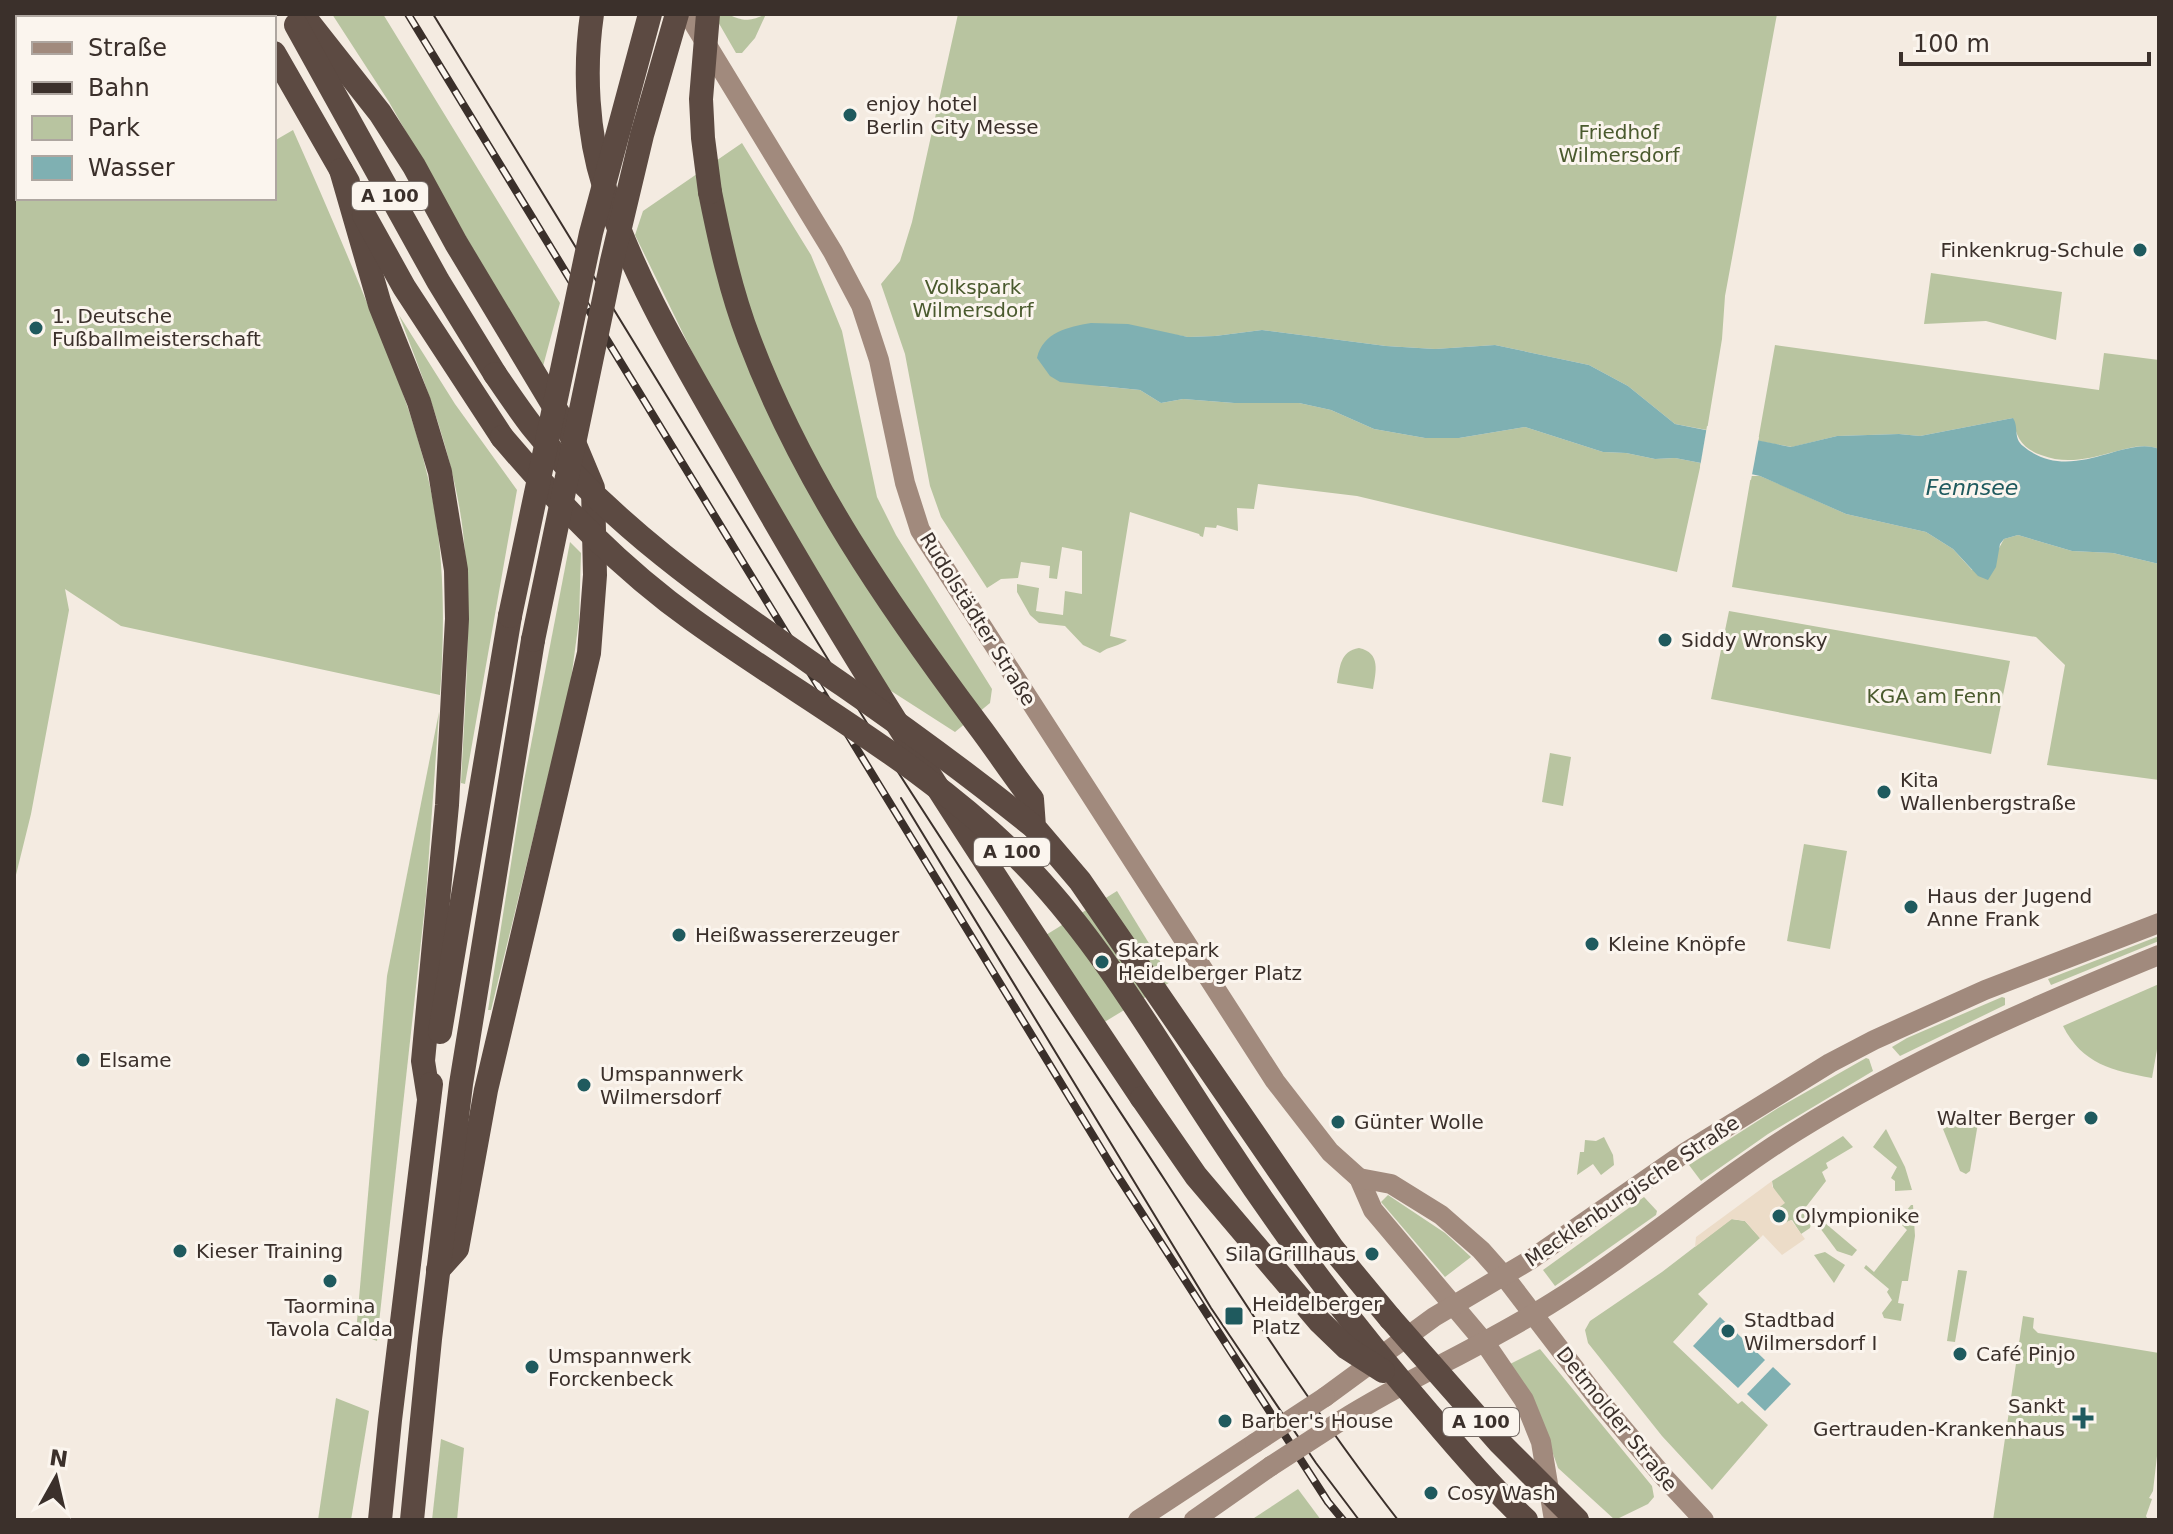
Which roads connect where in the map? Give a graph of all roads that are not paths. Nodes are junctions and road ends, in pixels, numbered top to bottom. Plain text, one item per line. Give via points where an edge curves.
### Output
1 (290, 14) edge
2 (302, 14) edge
3 (592, 14) edge
4 (650, 14) edge
5 (677, 14) edge
6 (688, 14) edge
7 (708, 14) edge
8 (276, 56) edge
9 (341, 170) junction
10 (1034, 827) junction
11 (2159, 923) edge
12 (2159, 955) edge
13 (429, 1099) junction
14 (1359, 1178) junction
15 (438, 1270) junction
16 (1504, 1276) junction
17 (1455, 1306) junction
18 (1534, 1315) junction
19 (1485, 1343) junction
20 (1402, 1383) junction
21 (383, 1489) junction
22 (371, 1520) edge
23 (380, 1520) edge
24 (412, 1520) edge
25 (1138, 1520) edge
26 (1194, 1520) edge
27 (1526, 1520) edge
28 (1554, 1520) edge
29 (1577, 1520) edge
30 (1704, 1520) edge

1 - 10 highway, A 100, bridge via 438,281 535,430 667,557
2 - 15 highway via 380,113 414,166 570,433 593,488 589,653 493,1059 457,1249
3 - 20 highway, bridge via 593,134 614,217 673,341 816,595 1004,892 1196,1176 1319,1321 1347,1348
4 - 13 highway, bridge via 591,233 510,616
5 - 15 highway, bridge via 612,261 533,640 461,1084
6 - 14 main road, Rudolstädter Straße via 861,305 920,530 1275,1081 1330,1152
7 - 10 highway, bridge via 703,138 722,251 749,339 794,440 838,520 887,600 1032,799
8 - 9 highway, A 100
9 - 13 highway via 380,305 440,472 456,570 447,805 423,1061
9 - 20 highway, A 100, bridge via 404,287 502,437 585,530 689,617 919,772 1032,872 1085,934 1333,1299
10 - 29 highway, A 100, bridge via 1152,982 1333,1249 1500,1443
11 - 16 main road, Mecklenburgische Straße via 1985,990 1850,1052 1686,1152
12 - 18 main road, Mecklenburgische Straße via 2007,1019 1843,1103
13 - 21 highway
14 - 16 main road, Rudolstädter Straße via 1391,1184 1441,1215
14 - 17 main road, Rudolstädter Straße via 1373,1210
15 - 24 highway
16 - 17 main road, Mecklenburgische Straße
16 - 18 main road, Rudolstädter Straße
17 - 19 main road
17 - 25 main road, Mecklenburgische Straße, bridge
18 - 19 main road, Mecklenburgische Straße
18 - 30 main road, Detmolder Straße via 1608,1411
19 - 26 main road, Mecklenburgische Straße, bridge via 1342,1420
19 - 28 main road via 1524,1400 1538,1432
20 - 27 highway, A 100, bridge
21 - 22 highway
21 - 23 highway

